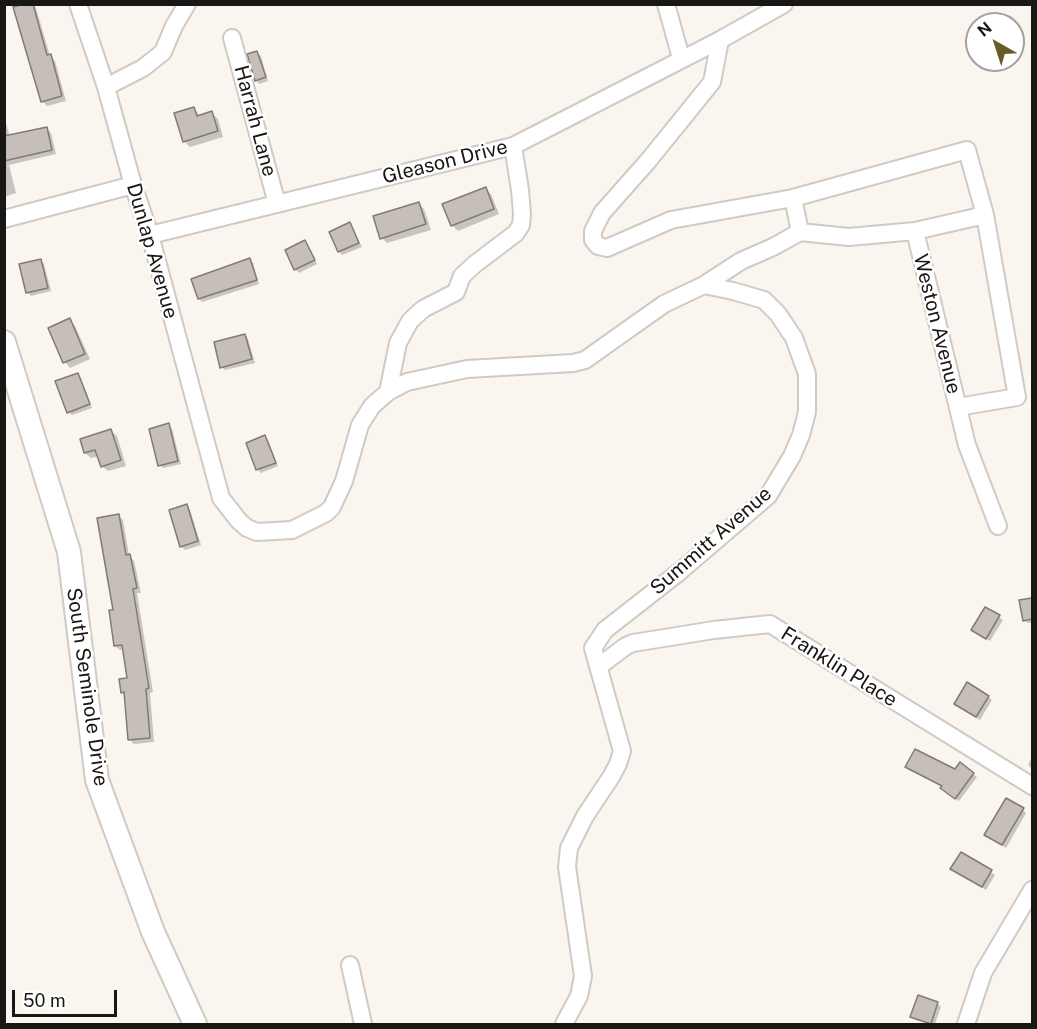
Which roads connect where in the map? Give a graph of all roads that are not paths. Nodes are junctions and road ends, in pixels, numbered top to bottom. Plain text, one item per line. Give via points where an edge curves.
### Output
1 (78, 4) edge
2 (188, 4) edge
3 (666, 4) edge
4 (784, 4) edge
5 (232, 38) dead end
6 (720, 40) junction
7 (681, 58) junction
8 (106, 87) junction
9 (513, 146) junction
10 (133, 185) junction
11 (793, 198) junction
12 (277, 204) junction
13 (986, 215) junction
14 (4, 219) edge
15 (915, 231) junction
16 (801, 232) junction
17 (150, 235) junction
18 (704, 285) junction
19 (4, 342) edge
20 (388, 392) junction
21 (957, 407) junction
22 (998, 526) dead end
23 (598, 667) junction
24 (1032, 786) edge
25 (1032, 890) edge
26 (350, 965) dead end
27 (195, 1024) edge
28 (363, 1024) edge
29 (564, 1024) edge
30 (966, 1024) edge

1 - 8 street, Dunlap Avenue
2 - 8 street via 163,52 143,68
3 - 7 street
4 - 6 street, Gleason Drive
5 - 12 street, Harrah Lane
6 - 7 street, Gleason Drive
6 - 11 street via 712,82 602,213 593,240 607,248 671,220
7 - 9 street, Gleason Drive
8 - 10 street, Dunlap Avenue
9 - 12 street, Gleason Drive
9 - 20 street via 521,225 462,276 456,292 423,309 410,321 398,343
10 - 14 street
10 - 17 street, Dunlap Avenue
11 - 13 street via 967,150
11 - 16 street
12 - 17 street, Gleason Drive
13 - 15 street
13 - 21 street via 1017,397
15 - 16 street, Weston Avenue via 849,237
15 - 21 street, Weston Avenue
16 - 18 street via 741,261
17 - 20 street, Dunlap Avenue via 221,498 247,528 256,532 292,530 326,513 344,481 360,424
18 - 20 street via 664,304 585,360 467,369 407,382
18 - 23 street, Summitt Avenue via 764,300 787,325 807,374 807,412 801,435 768,496 605,630 593,648
19 - 27 street, South Seminole Drive via 69,552 97,780 153,932
21 - 22 street, Weston Avenue
23 - 24 street, Franklin Place via 633,643 770,624
23 - 29 street, Summitt Avenue via 622,751 569,848 567,867 583,976 579,996
25 - 30 street via 983,973
26 - 28 street

